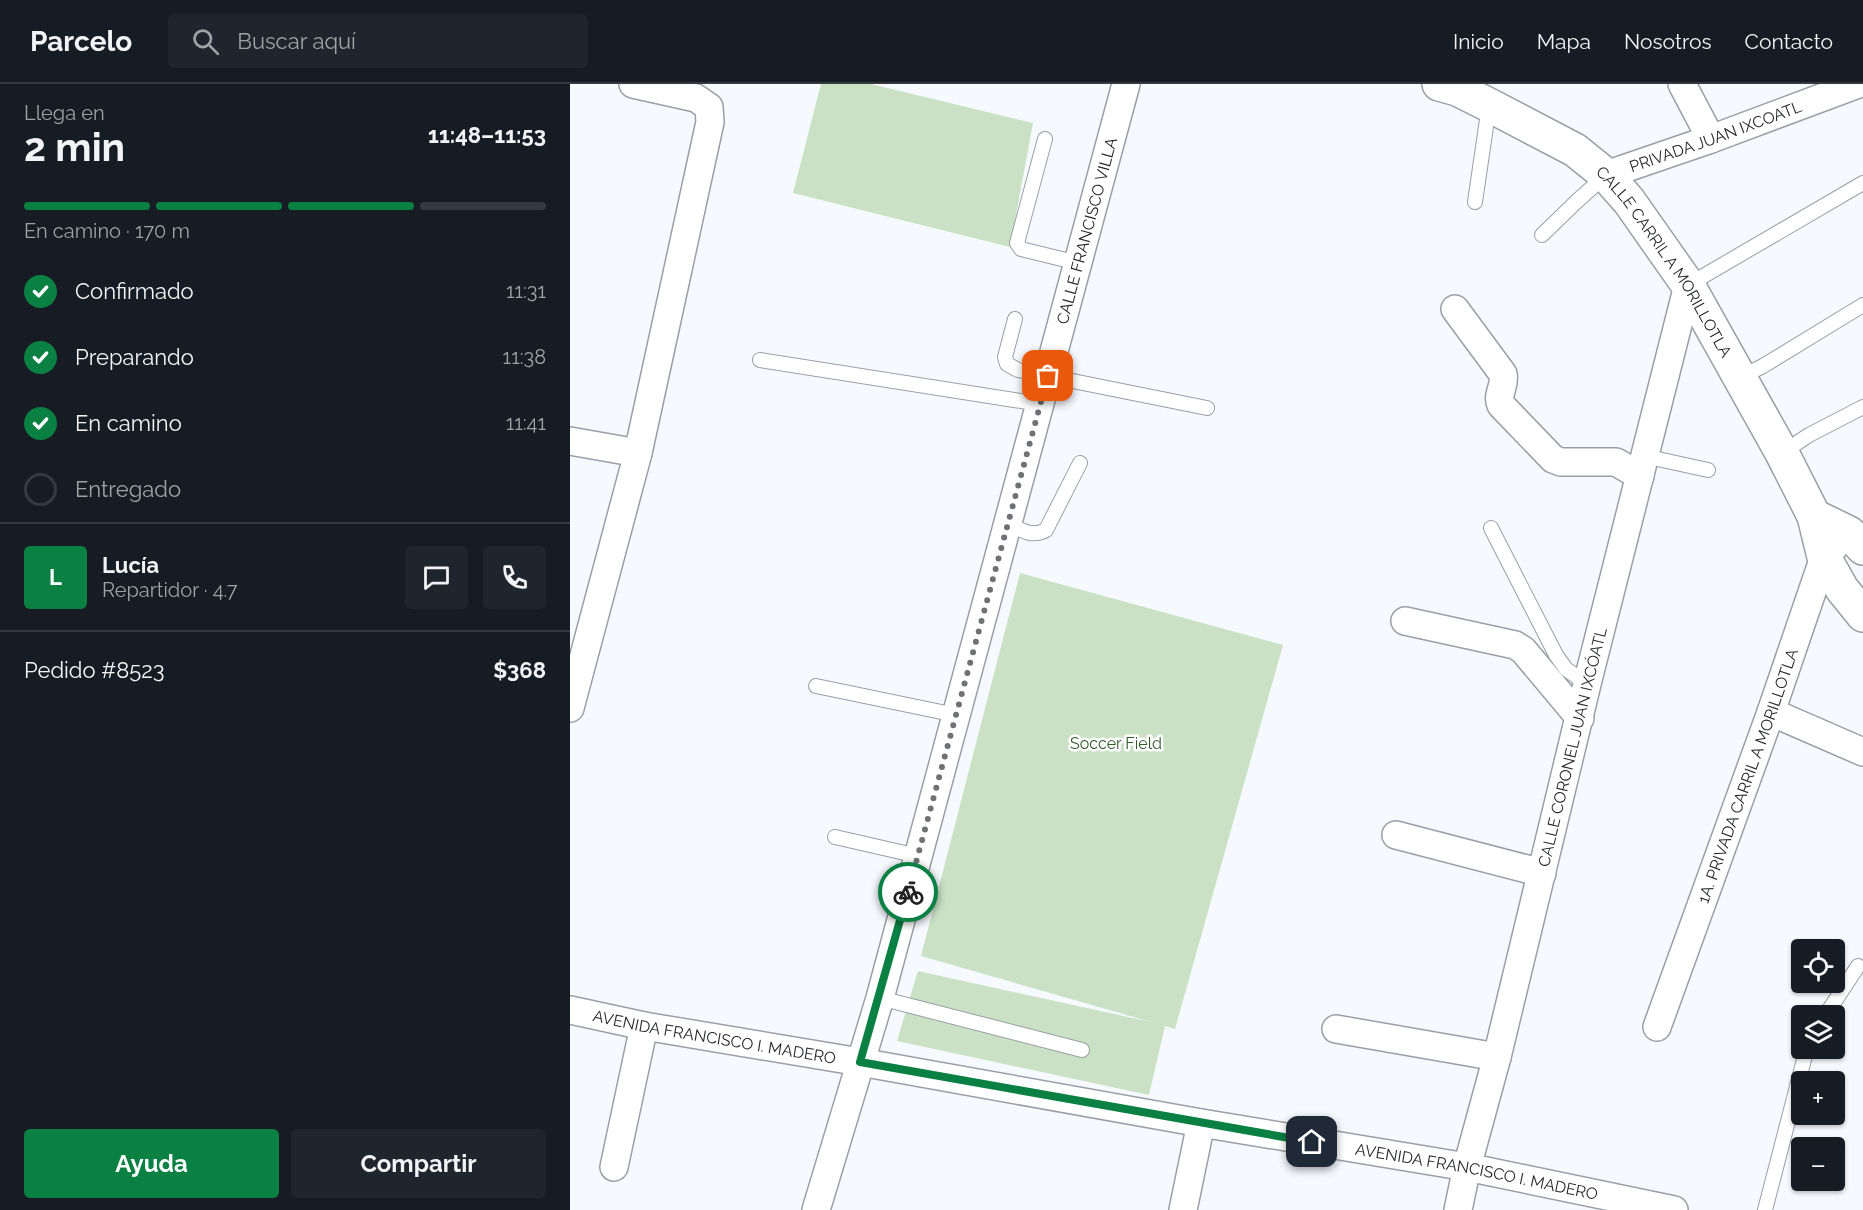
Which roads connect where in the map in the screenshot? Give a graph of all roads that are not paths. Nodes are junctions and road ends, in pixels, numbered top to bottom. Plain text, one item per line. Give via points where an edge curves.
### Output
1 (633, 84) edge
2 (1126, 84) edge
3 (1682, 84) edge
4 (1858, 84) edge
5 (1451, 86) edge
6 (1489, 105) junction
7 (1045, 139) dead end
8 (1711, 139) junction
9 (1606, 175) junction
10 (1863, 183) edge
11 (1474, 202) dead end
12 (1542, 235) dead end
13 (1078, 263) junction
14 (1688, 285) junction
15 (1863, 305) edge
16 (1455, 309) dead end
17 (1015, 319) dead end
18 (760, 360) dead end
19 (1048, 376) junction
20 (1739, 378) junction
21 (1040, 404) junction
22 (1863, 407) edge
23 (1207, 408) dead end
24 (570, 441) edge
25 (638, 453) junction
26 (1782, 453) junction
27 (1080, 463) dead end
28 (1642, 466) junction
29 (1708, 470) dead end
30 (1814, 516) junction
31 (1008, 523) junction
32 (1491, 528) dead end
33 (1858, 536) edge
34 (1824, 557) junction
35 (1863, 615) edge
36 (1405, 621) dead end
37 (1587, 684) junction
38 (816, 686) dead end
39 (570, 708) edge
40 (1771, 712) junction
41 (956, 715) junction
42 (1580, 718) junction
43 (1863, 752) edge
44 (1396, 835) dead end
45 (835, 837) dead end
46 (918, 856) junction
47 (1542, 873) junction
48 (1858, 966) dead end
49 (880, 998) junction
50 (1832, 1005) edge
51 (570, 1010) edge
52 (644, 1026) junction
53 (1657, 1027) dead end
54 (1336, 1029) dead end
55 (1082, 1050) dead end
56 (1497, 1057) junction
57 (1804, 1059) edge
58 (860, 1062) junction
59 (1201, 1123) junction
60 (614, 1167) dead end
61 (1467, 1167) junction
62 (816, 1210) edge
63 (1183, 1210) edge
64 (1458, 1210) edge
65 (1674, 1210) edge
66 (1765, 1210) edge

1 - 25 street via 696,98 709,107 711,122
2 - 13 street, CALLE FRANCISCO VILLA
3 - 8 street
4 - 8 street, PRIVADA JUAN IXCOATL
5 - 6 street, CALLE CARRIL A MORILLOTLA
6 - 9 street, CALLE CARRIL A MORILLOTLA via 1575,150
6 - 11 lane
7 - 13 lane via 1017,243 1021,249
8 - 9 street, PRIVADA JUAN IXCOATL
9 - 12 lane
9 - 14 street, CALLE CARRIL A MORILLOTLA
10 - 14 lane
13 - 19 street, CALLE FRANCISCO VILLA
14 - 20 street, CALLE CARRIL A MORILLOTLA
14 - 28 street, CALLE CORONEL JUAN IXCÓATL
15 - 20 lane
16 - 28 street via 1503,374 1501,405 1553,459
17 - 19 lane via 1005,357 1007,364
18 - 21 lane
19 - 21 street, CALLE FRANCISCO VILLA
19 - 23 lane
20 - 26 street, CALLE CARRIL A MORILLOTLA
21 - 31 street, CALLE FRANCISCO VILLA
22 - 26 lane
24 - 25 street
25 - 39 street
26 - 30 street, CALLE CARRIL A MORILLOTLA
27 - 31 lane via 1046,530 1031,534
28 - 29 lane
28 - 37 street, CALLE CORONEL JUAN IXCÓATL
30 - 33 street
30 - 34 street, CALLE CARRIL A MORILLOTLA
31 - 41 street, CALLE FRANCISCO VILLA
32 - 37 lane via 1556,655 1566,669
33 - 34 street, 1A. PRIVADA CARRIL A MORILLOTLA
34 - 35 street, CALLE CARRIL A MORILLOTLA
34 - 40 street, 1A. PRIVADA CARRIL A MORILLOTLA
36 - 42 street via 1515,645
37 - 42 street, CALLE CORONEL JUAN IXCÓATL
38 - 41 lane
40 - 43 street
40 - 53 street, 1A. PRIVADA CARRIL A MORILLOTLA
41 - 46 street, CALLE FRANCISCO VILLA
42 - 47 street, CALLE CORONEL JUAN IXCÓATL
44 - 47 street
45 - 46 lane
46 - 49 street, CALLE FRANCISCO VILLA
47 - 56 street, CALLE CORONEL JUAN IXCÓATL
48 - 50 lane
49 - 55 lane
49 - 58 street, CALLE FRANCISCO VILLA
51 - 52 street, AVENIDA FRANCISCO I. MADERO
52 - 58 street, AVENIDA FRANCISCO I. MADERO
52 - 60 street
54 - 56 street
56 - 61 street, CALLE CORONEL JUAN IXCÓATL
57 - 66 lane
58 - 59 street, AVENIDA FRANCISCO I. MADERO
58 - 62 street, CALLE FRANCISCO VILLA
59 - 61 street, AVENIDA FRANCISCO I. MADERO
59 - 63 street
61 - 64 street, CALLE CORONEL JUAN IXCÓATL
61 - 65 street, AVENIDA FRANCISCO I. MADERO

